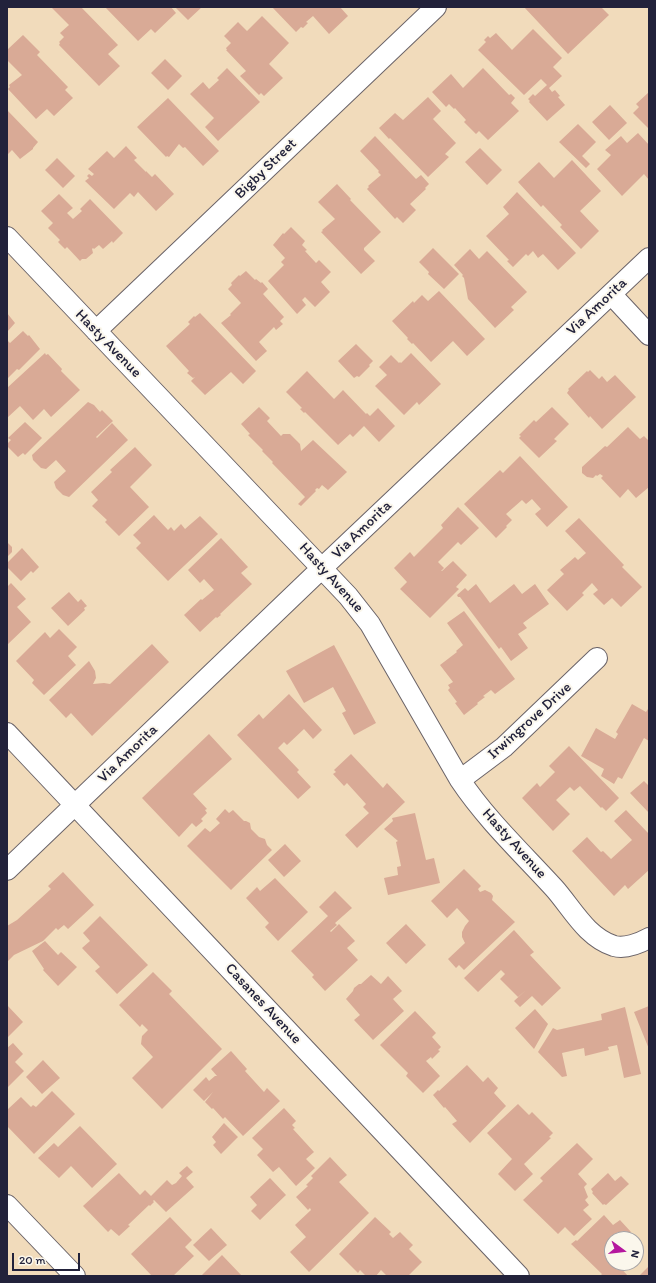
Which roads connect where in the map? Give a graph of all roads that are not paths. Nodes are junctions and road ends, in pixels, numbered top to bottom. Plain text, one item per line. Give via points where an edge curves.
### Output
1 (436, 7) edge
2 (7, 237) edge
3 (649, 258) edge
4 (610, 294) junction
5 (96, 331) junction
6 (649, 335) edge
7 (322, 568) junction
8 (597, 658) dead end
9 (7, 733) edge
10 (460, 780) junction
11 (75, 804) junction
12 (7, 870) edge
13 (649, 938) edge
14 (7, 1205) edge
15 (75, 1276) edge
16 (519, 1276) edge

1 - 5 street, Bigby Street
2 - 5 street, Hasty Avenue
3 - 4 street, Via Amorita
4 - 6 street
4 - 7 street, Via Amorita
5 - 7 street, Hasty Avenue
7 - 10 street, Hasty Avenue via 370,624
7 - 11 street, Via Amorita
8 - 10 street, Irwingrove Drive via 504,747
9 - 11 street, Casanes Avenue
10 - 13 street, Hasty Avenue via 484,813 554,888 584,925 599,938 616,946 629,946
11 - 12 street, Via Amorita
11 - 16 street, Casanes Avenue
14 - 15 street

